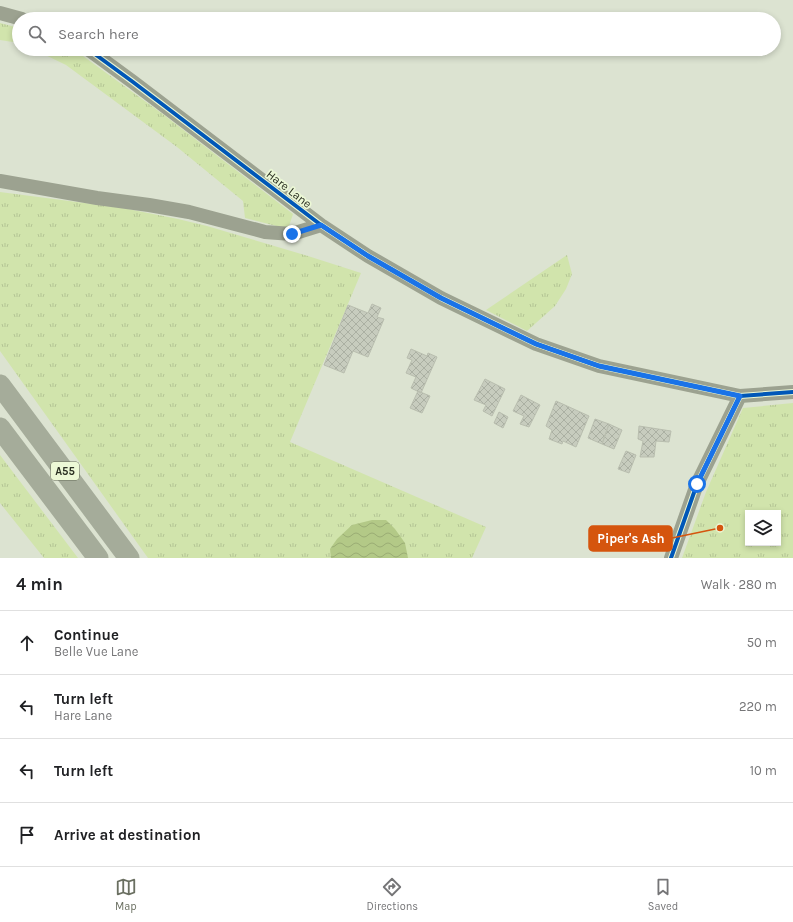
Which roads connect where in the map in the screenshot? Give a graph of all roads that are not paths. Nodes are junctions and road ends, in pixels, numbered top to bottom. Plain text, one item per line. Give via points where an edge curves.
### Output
1 (0, 13) edge
2 (12, 16) edge
3 (98, 56) edge
4 (0, 181) edge
5 (321, 225) junction
6 (0, 385) edge
7 (793, 392) edge
8 (740, 396) junction
9 (0, 428) edge
10 (98, 558) edge
11 (129, 558) edge
12 (671, 558) edge

1 - 2 street
3 - 5 street, Hare Lane
4 - 5 street via 189,212 264,232 292,234
5 - 8 street, Hare Lane via 368,256 441,298 536,344 599,366
6 - 11 highway, A55
7 - 8 street, Hare Lane
8 - 12 street via 697,484
9 - 10 highway, A55

